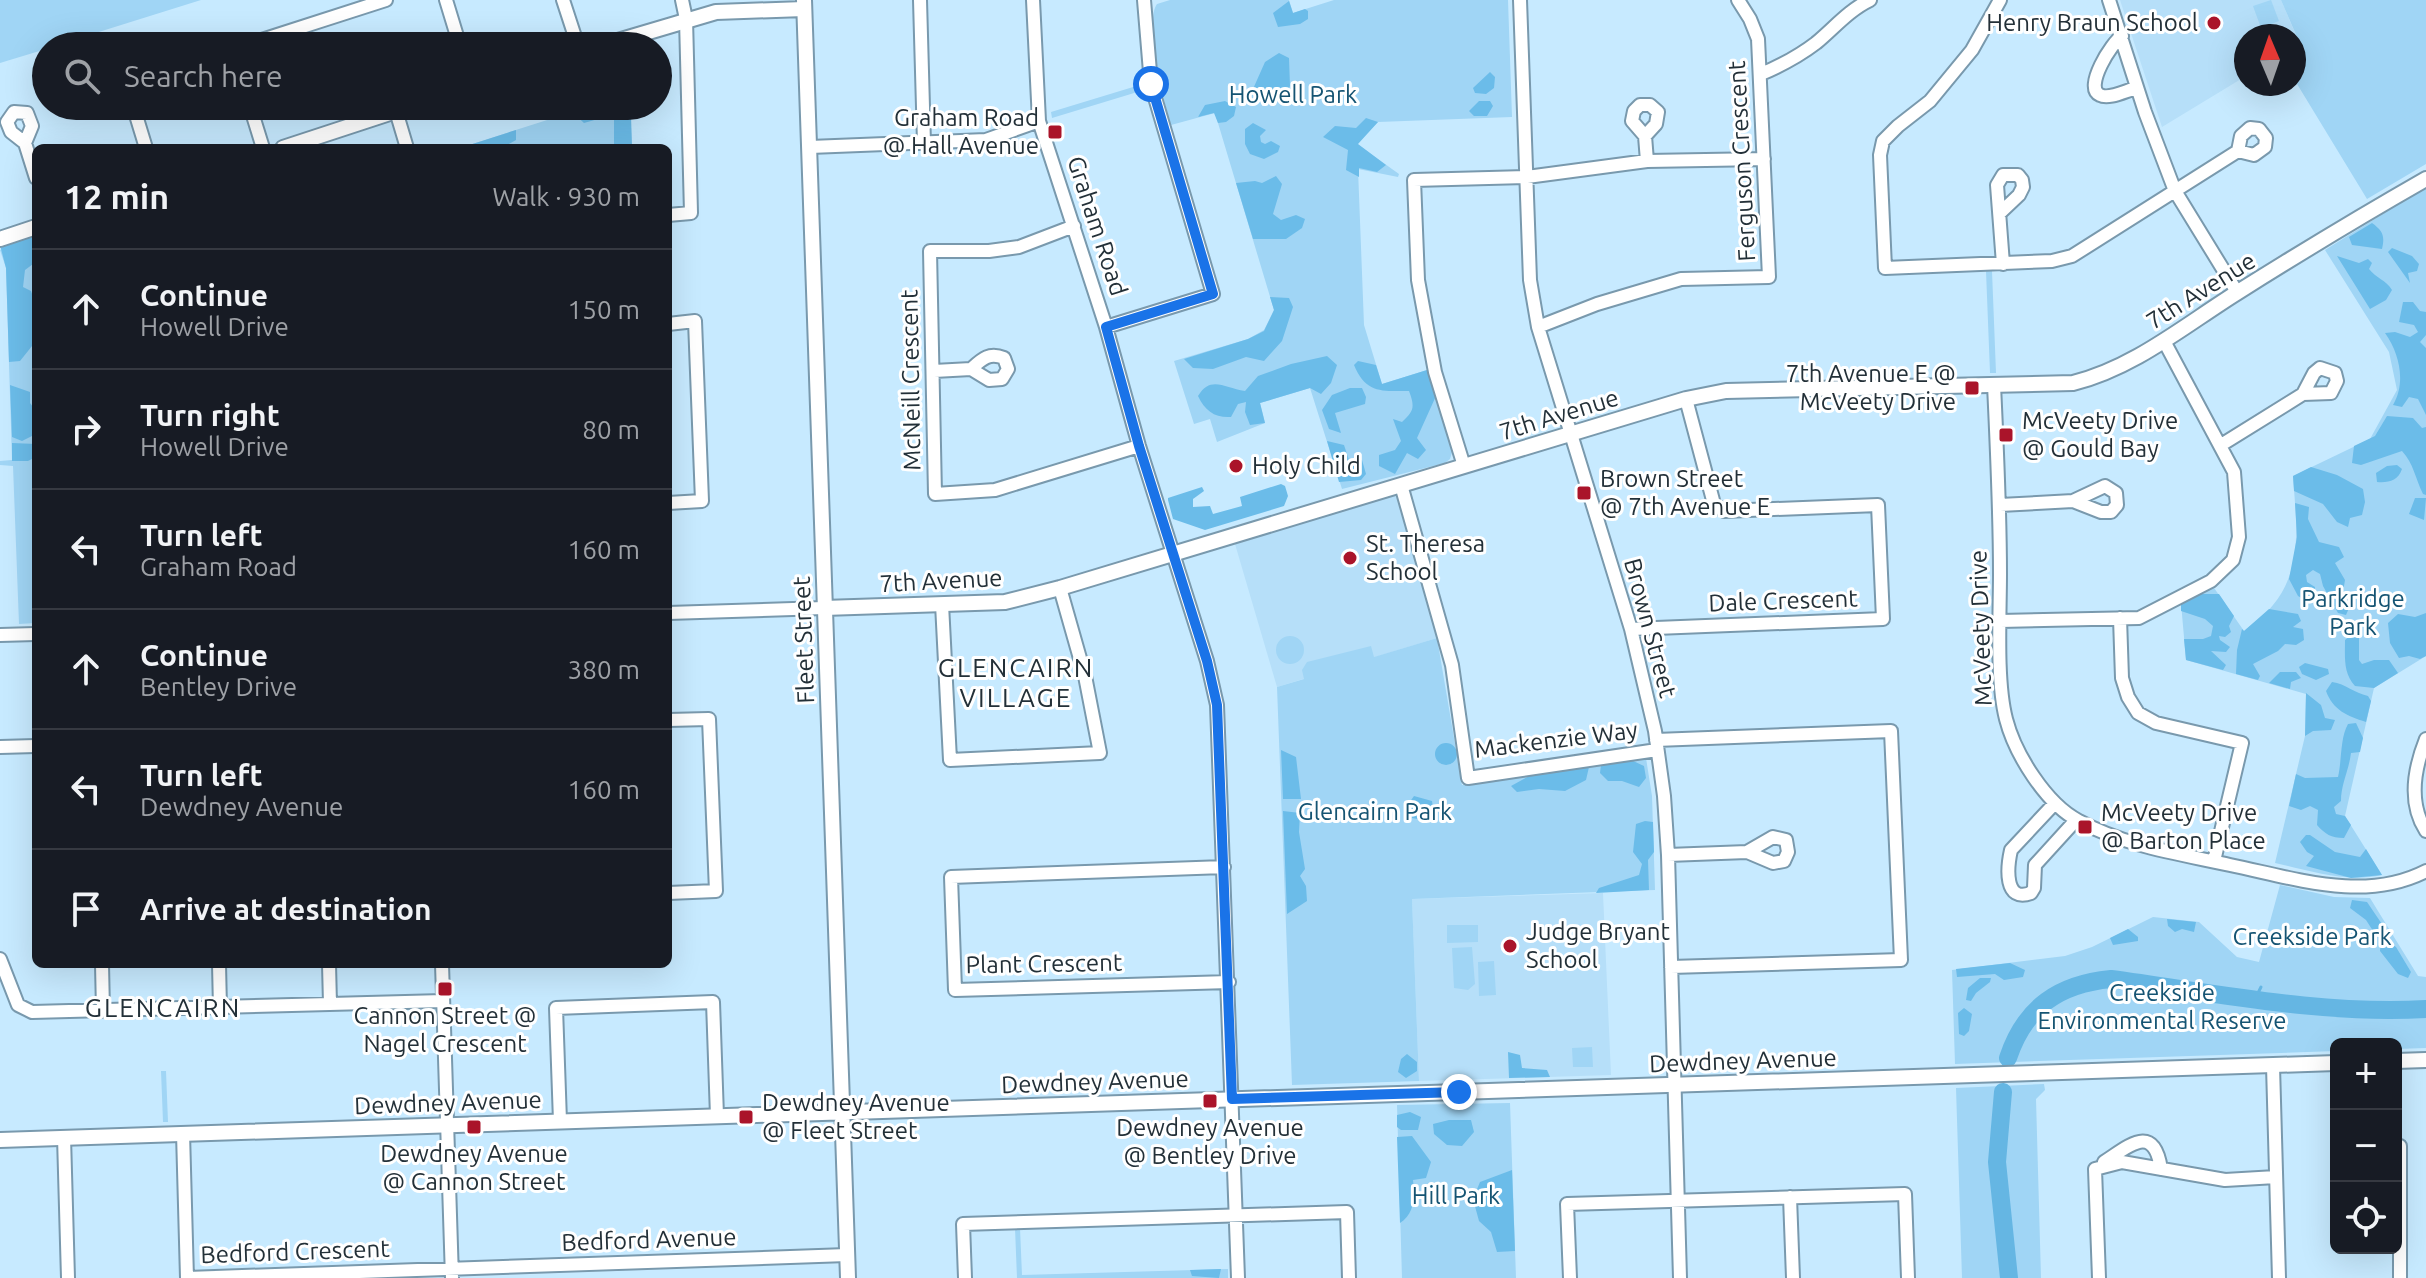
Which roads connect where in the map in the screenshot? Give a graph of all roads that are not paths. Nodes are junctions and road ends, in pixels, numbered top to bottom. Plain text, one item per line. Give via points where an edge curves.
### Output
1 (386, 0) edge
2 (446, 0) edge
3 (563, 0) edge
4 (682, 0) edge
5 (920, 0) edge
6 (1033, 0) edge
7 (1144, 0) edge
8 (1520, 0) edge
9 (1738, 0) edge
10 (1870, 0) edge
11 (2000, 0) edge
12 (2109, 0) edge
13 (1856, 4) edge
14 (804, 5) edge
15 (686, 19) junction
16 (287, 32) edge
17 (456, 32) edge
18 (573, 32) edge
19 (645, 32) edge
20 (2122, 36) junction
21 (1761, 74) junction
22 (2137, 88) junction
23 (137, 120) edge
24 (254, 120) edge
25 (367, 120) edge
26 (404, 120) edge
27 (1039, 121) junction
28 (1645, 136) dead end
29 (25, 143) dead end
30 (924, 143) junction
31 (145, 144) edge
32 (262, 144) edge
33 (295, 144) edge
34 (407, 144) edge
35 (810, 147) junction
36 (2238, 151) dead end
37 (1764, 159) junction
38 (1647, 161) junction
39 (32, 165) edge
40 (1527, 177) junction
41 (2426, 179) edge
42 (2175, 191) junction
43 (2000, 213) dead end
44 (672, 215) edge
45 (1074, 226) junction
46 (32, 228) edge
47 (0, 239) edge
48 (2003, 264) junction
49 (2237, 292) junction
50 (672, 324) edge
51 (1106, 327) junction
52 (1538, 327) junction
53 (2164, 341) junction
54 (971, 369) dead end
55 (934, 371) junction
56 (1994, 385) junction
57 (2303, 394) dead end
58 (1686, 399) junction
59 (1570, 434) junction
60 (2221, 445) junction
61 (1139, 446) junction
62 (1464, 466) junction
63 (1401, 485) junction
64 (2073, 501) dead end
65 (672, 503) edge
66 (2000, 505) junction
67 (1174, 553) junction
68 (1060, 588) junction
69 (942, 604) junction
70 (824, 608) junction
71 (672, 613) edge
72 (2120, 618) junction
73 (2000, 621) junction
74 (1631, 629) junction
75 (32, 634) edge
76 (0, 635) edge
77 (672, 720) edge
78 (2426, 739) edge
79 (1657, 745) junction
80 (32, 746) edge
81 (0, 747) edge
82 (2055, 803) junction
83 (2076, 820) junction
84 (2426, 831) edge
85 (1747, 852) dead end
86 (1668, 855) junction
87 (2214, 861) junction
88 (1224, 867) junction
89 (2425, 874) edge
90 (672, 893) edge
91 (0, 959) edge
92 (1671, 967) junction
93 (102, 968) edge
94 (219, 968) edge
95 (329, 968) edge
96 (442, 968) edge
97 (1229, 982) junction
98 (443, 1001) junction
99 (330, 1004) junction
100 (220, 1008) junction
101 (103, 1011) junction
102 (2426, 1060) edge
103 (2402, 1061) edge
104 (2330, 1063) edge
105 (2273, 1066) junction
106 (1674, 1085) junction
107 (1232, 1099) junction
108 (843, 1112) junction
109 (717, 1116) junction
110 (560, 1121) junction
111 (447, 1125) junction
112 (183, 1133) junction
113 (64, 1137) junction
114 (0, 1140) edge
115 (2095, 1169) junction
116 (2161, 1169) junction
117 (2276, 1177) junction
118 (2400, 1182) edge
119 (1790, 1197) junction
120 (1678, 1201) junction
121 (1235, 1216) junction
122 (847, 1255) junction
123 (452, 1273) edge
124 (68, 1278) edge
125 (848, 1278) edge
126 (965, 1278) edge
127 (1238, 1278) edge
128 (1349, 1278) edge
129 (1570, 1278) edge
130 (1680, 1278) edge
131 (1793, 1278) edge
132 (1908, 1278) edge
133 (2099, 1278) edge
134 (2279, 1278) edge
135 (2400, 1278) edge

1 - 16 street
2 - 17 street
3 - 18 street
4 - 15 street
5 - 30 street
6 - 27 street, Graham Road
7 - 51 street via 1151,84 1213,294
8 - 40 street, Brown Street
9 - 21 street, Ferguson Crescent via 1758,39
10 - 13 street
11 - 48 street via 1972,50 1930,101 1883,141 1880,155 1885,268
12 - 20 street
13 - 21 street via 1815,44
14 - 15 street
14 - 35 street, Fleet Street
15 - 19 street
15 - 44 street via 691,213
20 - 22 street
20 - 22 street via 2114,41 2093,82 2095,91 2108,96
21 - 37 street, Ferguson Crescent
22 - 42 street
23 - 31 street
24 - 32 street
25 - 33 street
26 - 34 street
27 - 30 street via 986,140
27 - 45 street, Graham Road
28 - 38 street
29 - 39 street
30 - 35 street
35 - 70 street, Fleet Street
36 - 42 street
37 - 38 street
37 - 52 street, Ferguson Crescent via 1769,277 1681,279
38 - 40 street
40 - 52 street, Brown Street via 1530,280
40 - 62 street via 1414,180 1418,280 1435,372
41 - 49 street, 7th Avenue
42 - 48 street via 2072,256
42 - 49 street
43 - 48 street
45 - 51 street, Graham Road
45 - 55 street, McNeill Crescent via 1019,247 930,251
46 - 47 street
49 - 53 street, 7th Avenue
50 - 65 street via 695,321 702,501
51 - 61 street, Graham Road
52 - 59 street, Brown Street
53 - 56 street, 7th Avenue via 2095,378
53 - 60 street
54 - 55 street
55 - 61 street, McNeill Crescent via 935,494 995,490
56 - 58 street, 7th Avenue via 1726,391
56 - 66 street, McVeety Drive
57 - 60 street
58 - 59 street, 7th Avenue
58 - 74 street, Dale Crescent via 1714,504 1724,511 1878,505 1883,619
59 - 62 street, 7th Avenue
59 - 74 street, Brown Street
60 - 72 street via 2234,472 2239,537 2233,560 2199,588 2139,618
61 - 67 street, Graham Road
62 - 63 street, 7th Avenue
63 - 67 street, 7th Avenue
63 - 79 street, Mackenzie Way via 1452,665 1468,778
64 - 66 street
66 - 73 street, McVeety Drive
67 - 68 street, 7th Avenue
67 - 88 street, Graham Road via 1217,705
68 - 69 street, 7th Avenue via 1005,602
68 - 69 street via 1100,753 950,760
69 - 70 street, 7th Avenue
70 - 71 street, 7th Avenue
70 - 108 street, Fleet Street
72 - 73 street
72 - 87 street via 2122,678 2138,713 2156,723 2242,743
73 - 82 street, McVeety Drive via 2005,718 2015,747
74 - 79 street, Brown Street
75 - 76 street
77 - 90 street via 709,719 716,891
78 - 84 street via 2414,782 2416,816
79 - 86 street, Brown Street
79 - 92 street via 1891,731 1901,960
80 - 81 street
82 - 83 street, McVeety Drive
82 - 83 street via 2011,850 2013,893 2031,893 2035,865
83 - 87 street, McVeety Drive via 2127,841
85 - 86 street
86 - 92 street, Brown Street
87 - 89 street, McVeety Drive via 2329,886 2364,888
88 - 97 street, Graham Road
88 - 97 street, Plant Crescent via 951,877 955,990
91 - 101 street via 18,1005 32,1012
92 - 106 street, Brown Street
93 - 101 street
94 - 100 street
95 - 99 street
96 - 98 street
97 - 107 street, Graham Road
98 - 99 street
98 - 111 street
99 - 100 street
100 - 101 street
102 - 103 street
104 - 105 street, Dewdney Avenue
105 - 106 street, Dewdney Avenue
105 - 117 street
106 - 107 street, Dewdney Avenue
106 - 120 street, Brown Street
107 - 108 street, Dewdney Avenue
107 - 121 street, Graham Road
108 - 109 street, Dewdney Avenue
108 - 122 street, Fleet Street
109 - 110 street, Dewdney Avenue
109 - 110 street via 713,1002 556,1008
110 - 111 street, Dewdney Avenue
111 - 112 street, Dewdney Avenue
111 - 123 street
112 - 113 street, Dewdney Avenue
112 - 123 street, Bedford Crescent via 187,1278
113 - 114 street, Dewdney Avenue
113 - 124 street
115 - 116 street via 2122,1162
115 - 116 street via 2132,1144 2151,1141
115 - 133 street
116 - 117 street via 2225,1180
117 - 134 street
118 - 135 street
119 - 120 street
119 - 131 street
119 - 132 street via 1905,1194
120 - 129 street via 1567,1204
120 - 130 street, Brown Street
121 - 126 street via 963,1224
121 - 127 street, Graham Road
121 - 128 street via 1347,1212
122 - 123 street, Bedford Avenue
122 - 125 street, Fleet Street

